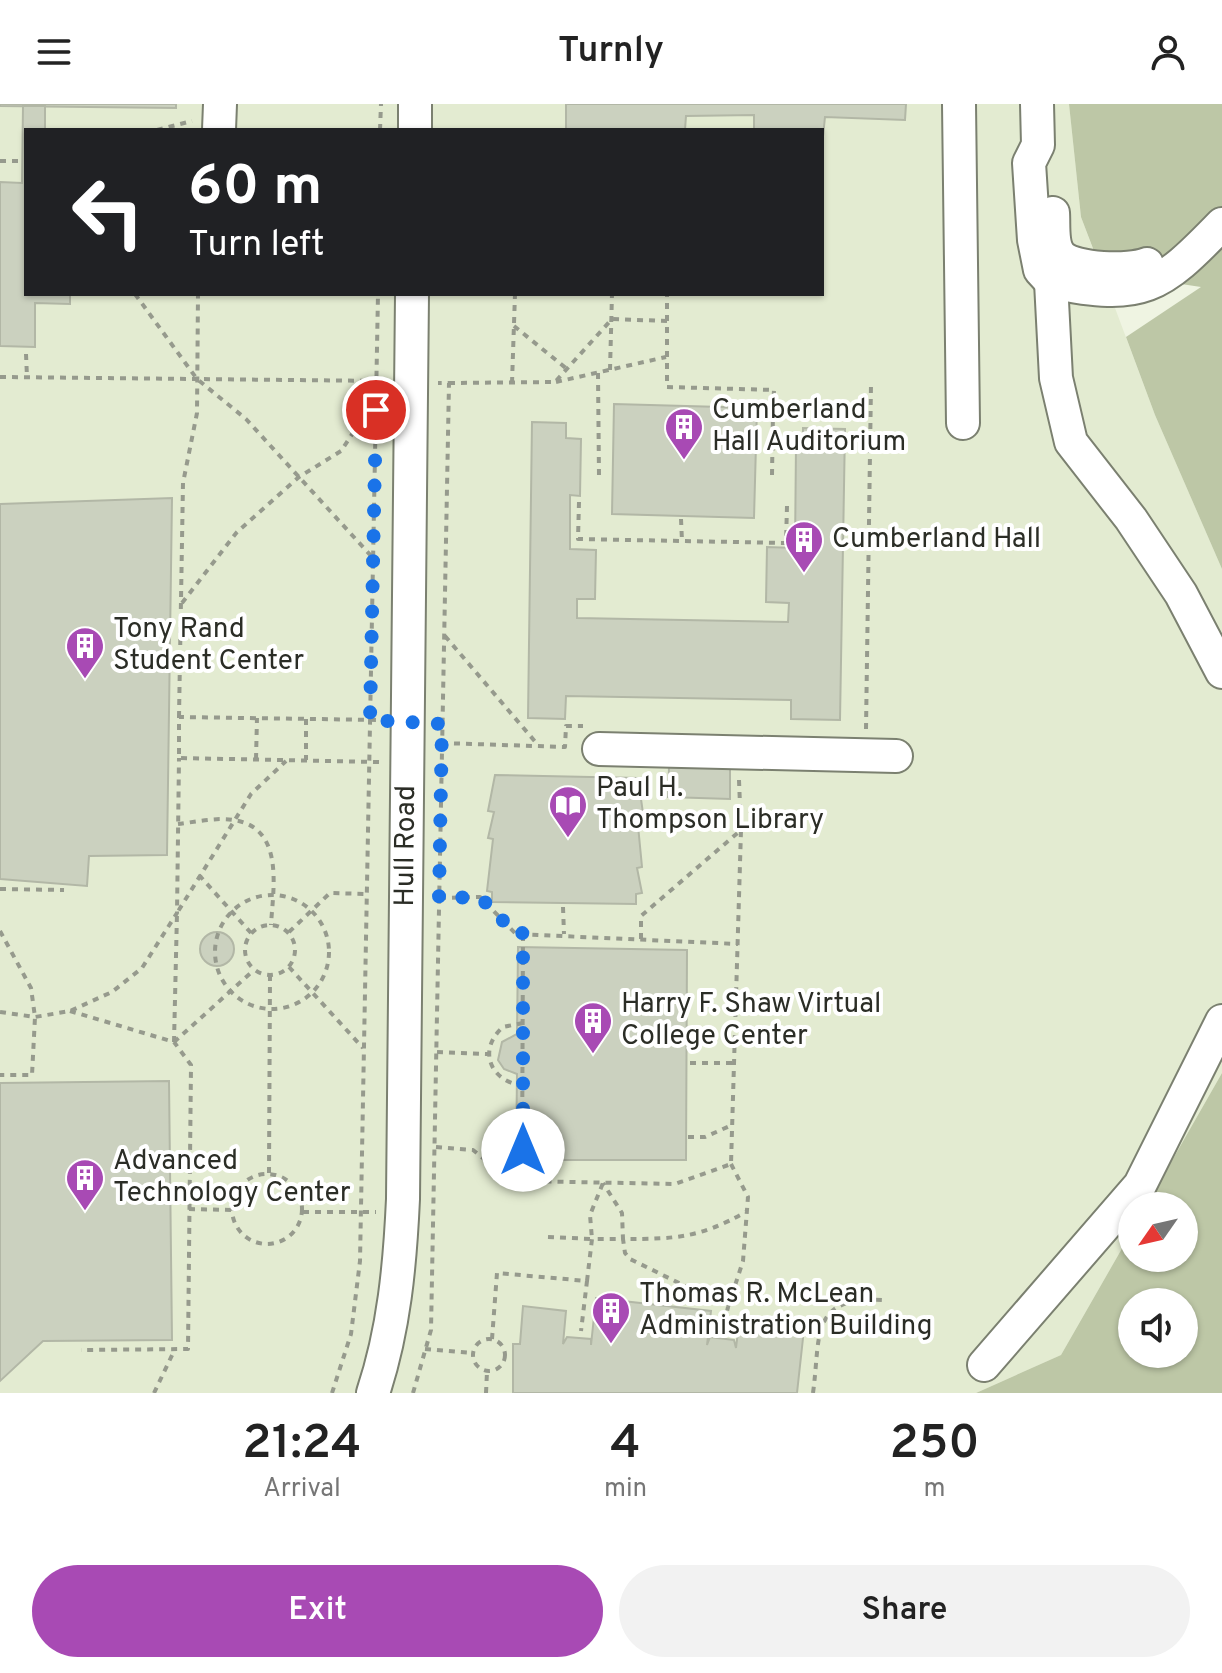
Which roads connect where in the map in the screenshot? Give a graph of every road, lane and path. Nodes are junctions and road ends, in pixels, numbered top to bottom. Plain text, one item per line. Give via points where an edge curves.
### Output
1 (381, 104) edge
2 (415, 104) edge
3 (959, 104) edge
4 (1037, 104) edge
5 (214, 117) edge
6 (166, 128) edge
7 (380, 128) edge
8 (415, 128) edge
9 (1038, 145) junction
10 (0, 161) edge
11 (24, 161) edge
12 (1222, 198) edge
13 (1222, 224) edge
14 (1051, 282) junction
15 (136, 296) edge
16 (198, 296) edge
17 (378, 296) edge
18 (412, 296) edge
19 (515, 296) edge
20 (612, 296) edge
21 (667, 296) edge
22 (612, 319) junction
23 (667, 321) junction
24 (514, 326) junction
25 (26, 354) dead end
26 (666, 357) junction
27 (567, 369) junction
28 (610, 370) junction
29 (598, 373) junction
30 (0, 377) edge
31 (27, 377) junction
32 (197, 379) junction
33 (376, 380) junction
34 (410, 382) junction
35 (555, 382) junction
36 (449, 383) junction
37 (512, 383) junction
38 (871, 384) dead end
39 (773, 411) junction
40 (871, 414) junction
41 (963, 423) dead end
42 (772, 475) dead end
43 (599, 476) dead end
44 (299, 477) junction
45 (579, 502) dead end
46 (787, 506) dead end
47 (681, 519) dead end
48 (682, 541) junction
49 (373, 558) junction
50 (182, 604) junction
51 (444, 635) junction
52 (1222, 672) edge
53 (179, 717) junction
54 (257, 718) junction
55 (306, 719) junction
56 (370, 720) junction
57 (406, 722) junction
58 (442, 724) junction
59 (852, 731) dead end
60 (598, 738) joint
61 (442, 743) junction
62 (539, 746) junction
63 (896, 756) dead end
64 (179, 758) junction
65 (256, 759) junction
66 (288, 760) junction
67 (306, 760) junction
68 (370, 761) junction
69 (406, 763) junction
70 (442, 764) junction
71 (234, 820) junction
72 (178, 824) junction
73 (198, 875) junction
74 (0, 889) edge
75 (64, 890) dead end
76 (367, 894) junction
77 (273, 895) junction
78 (439, 898) junction
79 (563, 907) dead end
80 (311, 911) junction
81 (232, 912) junction
82 (177, 913) junction
83 (271, 925) junction
84 (0, 931) edge
85 (251, 933) junction
86 (289, 933) junction
87 (523, 933) junction
88 (564, 934) junction
89 (641, 939) junction
90 (738, 944) junction
91 (289, 967) junction
92 (254, 970) junction
93 (270, 975) junction
94 (231, 991) junction
95 (311, 992) junction
96 (271, 1009) junction
97 (70, 1011) junction
98 (0, 1012) edge
99 (35, 1017) junction
100 (1222, 1021) edge
101 (523, 1023) junction
102 (174, 1042) junction
103 (364, 1049) junction
104 (437, 1052) junction
105 (488, 1054) junction
106 (690, 1063) dead end
107 (734, 1063) junction
108 (0, 1075) edge
109 (523, 1086) junction
110 (732, 1125) junction
111 (688, 1137) dead end
112 (435, 1147) junction
113 (731, 1164) junction
114 (269, 1173) junction
115 (522, 1181) junction
116 (603, 1183) junction
117 (189, 1209) junction
118 (232, 1210) junction
119 (303, 1212) junction
120 (361, 1212) junction
121 (746, 1212) junction
122 (418, 1213) junction
123 (548, 1237) dead end
124 (592, 1239) junction
125 (623, 1239) junction
126 (587, 1281) junction
127 (882, 1300) dead end
128 (728, 1307) junction
129 (581, 1331) dead end
130 (722, 1334) dead end
131 (492, 1339) junction
132 (175, 1349) junction
133 (425, 1349) junction
134 (81, 1350) dead end
135 (472, 1353) junction
136 (984, 1365) dead end
137 (487, 1372) junction
138 (154, 1393) edge
139 (332, 1393) edge
140 (373, 1393) edge
141 (413, 1393) edge
142 (486, 1393) edge
143 (813, 1393) edge

1 - 7 path
2 - 8 street
3 - 41 street
4 - 9 street
5 - 6 path
9 - 12 street via 1049,166 1055,245 1075,264 1134,269 1165,256
9 - 14 street via 1029,163 1034,240 1040,270
10 - 11 path
13 - 14 street via 1178,269 1154,283 1124,290
14 - 52 street via 1056,378 1071,442 1181,594
15 - 32 path
16 - 32 path
17 - 33 path
18 - 34 street, Hull Road
19 - 24 path
20 - 22 path
21 - 23 path
22 - 23 path
22 - 27 path
22 - 28 path
23 - 26 path
24 - 27 path
24 - 37 path
25 - 31 path
26 - 28 path
26 - 39 path via 667,387 774,390
27 - 35 path
28 - 29 path
29 - 35 path
29 - 43 path
30 - 31 path
31 - 32 path
32 - 33 path
32 - 44 path via 246,419
32 - 50 path via 196,426 183,483
33 - 34 path
33 - 44 path via 366,413 341,451
33 - 49 path
34 - 36 path
34 - 57 street, Hull Road
35 - 37 path
36 - 37 path
36 - 51 path
38 - 40 path
39 - 40 path
39 - 42 path
40 - 59 path via 866,731
44 - 49 path
44 - 50 path via 237,532
45 - 48 path via 578,539
46 - 48 path via 786,543
47 - 48 path
49 - 56 path
50 - 53 path
51 - 58 path
51 - 62 path
53 - 54 path
53 - 64 path
54 - 55 path
54 - 65 path
55 - 56 path
55 - 67 path
56 - 57 path
56 - 68 path
57 - 58 path
57 - 69 street, Hull Road
58 - 61 path
60 - 62 path via 566,726 565,747
60 - 63 street
61 - 62 path
61 - 70 path
64 - 65 path
64 - 72 path
65 - 66 path
66 - 67 path
66 - 71 path via 251,794
67 - 68 path
68 - 69 path
68 - 76 path
69 - 70 path
69 - 122 street, Hull Road
70 - 78 path
71 - 72 path
71 - 73 path
71 - 77 path via 263,836 272,852
72 - 82 path
73 - 81 path
73 - 82 path
74 - 75 path
76 - 80 path via 330,893
76 - 103 path
77 - 80 path
77 - 81 path via 243,903
77 - 83 path
78 - 87 path via 480,897 516,934
78 - 104 path
79 - 88 path
80 - 86 path
80 - 95 path via 329,946 327,965
81 - 85 path
81 - 94 path via 219,930 215,948 217,966
82 - 97 path via 142,968 112,992
82 - 102 path
83 - 85 path
83 - 86 path
84 - 99 path via 31,988
85 - 92 path via 245,948
86 - 91 path via 296,948
87 - 88 path
87 - 101 path
88 - 89 path
89 - 90 path
89 - 90 path via 641,916 741,830
90 - 107 path
91 - 93 path
91 - 95 path
92 - 93 path
92 - 94 path
93 - 96 path
94 - 96 path
94 - 102 path
95 - 96 path via 290,1006
95 - 103 path
96 - 114 path
97 - 99 path
97 - 102 path
98 - 99 path
99 - 108 path via 32,1075
100 - 136 street via 1140,1185
101 - 105 path via 495,1034
101 - 109 path
102 - 117 path via 191,1065
103 - 120 path
104 - 105 path
104 - 112 path
105 - 109 path via 495,1074
106 - 107 path
107 - 110 path
109 - 115 path
110 - 111 path via 705,1137
110 - 113 path
112 - 115 path via 473,1150 509,1179
112 - 122 path
113 - 116 path via 675,1184
113 - 121 path via 748,1197
114 - 118 path via 239,1187
114 - 119 path via 290,1182
115 - 116 path
116 - 124 path via 590,1215
116 - 125 path via 622,1213
117 - 118 path
117 - 132 path via 188,1349
118 - 119 path via 240,1232 260,1244 284,1241
119 - 120 path
120 - 122 path
120 - 139 path via 351,1334
121 - 125 path via 682,1239
121 - 128 path via 743,1261
122 - 133 path via 431,1330
122 - 140 street, Hull Road via 400,1265
123 - 124 path
124 - 125 path
124 - 126 path
125 - 128 path via 630,1259
126 - 129 path
126 - 131 path via 497,1273
127 - 143 path via 843,1301 825,1317
128 - 130 path
131 - 135 path via 477,1344
131 - 137 path via 501,1345 504,1360
132 - 134 path
132 - 138 path
133 - 135 path
133 - 141 path
135 - 137 path via 478,1368
137 - 142 path

